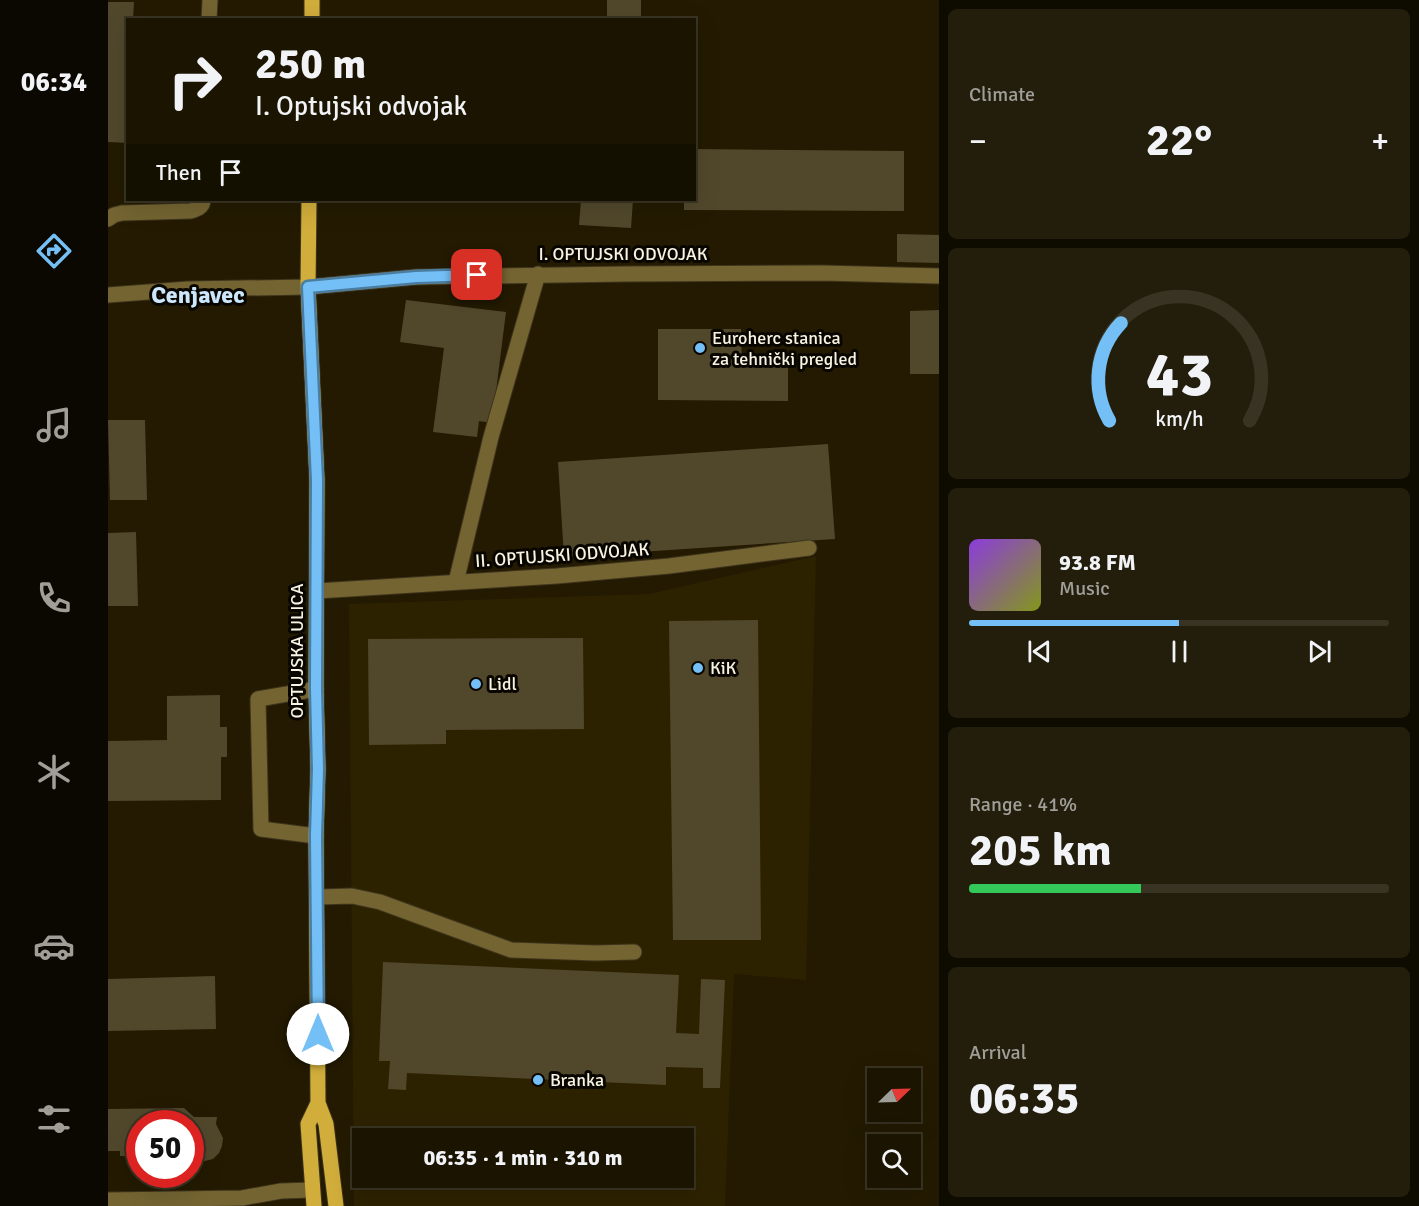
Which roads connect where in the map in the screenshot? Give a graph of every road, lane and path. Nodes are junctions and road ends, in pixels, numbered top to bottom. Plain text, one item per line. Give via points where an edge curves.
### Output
1 (210, 0) edge
2 (312, 0) edge
3 (209, 18) edge
4 (312, 18) edge
5 (203, 201) edge
6 (309, 201) edge
7 (108, 219) edge
8 (538, 274) junction
9 (939, 276) edge
10 (308, 287) junction
11 (108, 295) edge
12 (809, 548) dead end
13 (456, 582) junction
14 (316, 591) junction
15 (316, 689) junction
16 (316, 836) junction
17 (318, 897) junction
18 (634, 952) dead end
19 (318, 1102) junction
20 (312, 1190) junction
21 (108, 1200) edge
22 (314, 1206) edge
23 (336, 1206) edge

1 - 3 street
2 - 4 main road
5 - 7 street via 191,211 122,213
6 - 10 main road, OPTUJSKA ULICA
8 - 9 street, I. OPTUJSKI ODVOJAK
8 - 10 street, I. OPTUJSKI ODVOJAK via 416,277
8 - 13 street via 491,437
10 - 11 street, I. OPTUJSKI ODVOJAK
10 - 14 main road, OPTUJSKA ULICA via 317,480
12 - 13 street, II. OPTUJSKI ODVOJAK via 669,566
13 - 14 street, II. OPTUJSKI ODVOJAK
14 - 15 main road, OPTUJSKA ULICA
15 - 16 main road, OPTUJSKA ULICA
15 - 16 street via 258,699 261,829
16 - 17 main road, OPTUJSKA ULICA
17 - 18 street via 352,896 380,902 511,950
17 - 19 main road, OPTUJSKA ULICA
19 - 20 main road, OPTUJSKA ULICA via 309,1124
19 - 23 main road, OPTUJSKA ULICA via 326,1124
20 - 21 street via 242,1198
20 - 22 main road, OPTUJSKA ULICA

